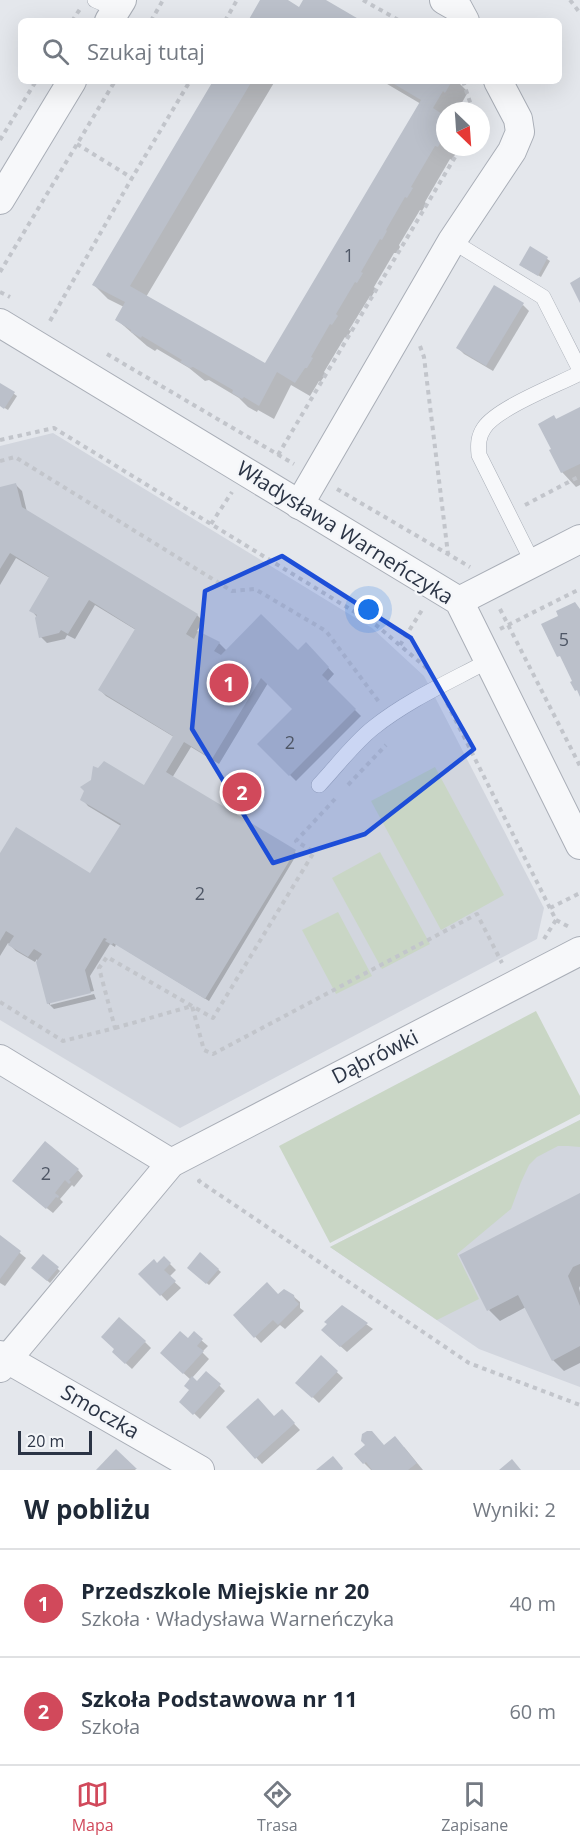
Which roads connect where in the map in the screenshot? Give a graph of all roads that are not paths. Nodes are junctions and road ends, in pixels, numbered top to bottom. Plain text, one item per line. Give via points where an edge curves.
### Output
1 (444, 0) edge
2 (463, 18) edge
3 (70, 84) edge
4 (500, 84) edge
5 (0, 200) edge
6 (452, 241) junction
7 (5, 310) edge
8 (580, 372) edge
9 (299, 505) junction
10 (580, 539) edge
11 (533, 564) junction
12 (459, 601) junction
13 (488, 661) junction
14 (319, 785) dead end
15 (580, 845) edge
16 (580, 951) edge
17 (0, 1059) edge
18 (171, 1163) junction
19 (3, 1361) edge
20 (200, 1470) edge

1 - 2 street via 458,8
3 - 5 street
4 - 6 street via 518,119 520,132 512,151
6 - 8 lane via 543,297
6 - 9 street
7 - 9 street, Władysława Warneńczyka
8 - 11 lane via 500,412 483,429 478,444 479,455
9 - 12 street, Władysława Warneńczyka
10 - 11 street
11 - 12 street
12 - 13 street, Władysława Warneńczyka
13 - 14 lane via 389,716
13 - 15 street, Władysława Warneńczyka
16 - 18 street, Dąbrówki
17 - 18 street
18 - 19 street, Dąbrówki
19 - 20 street, Smoczka

